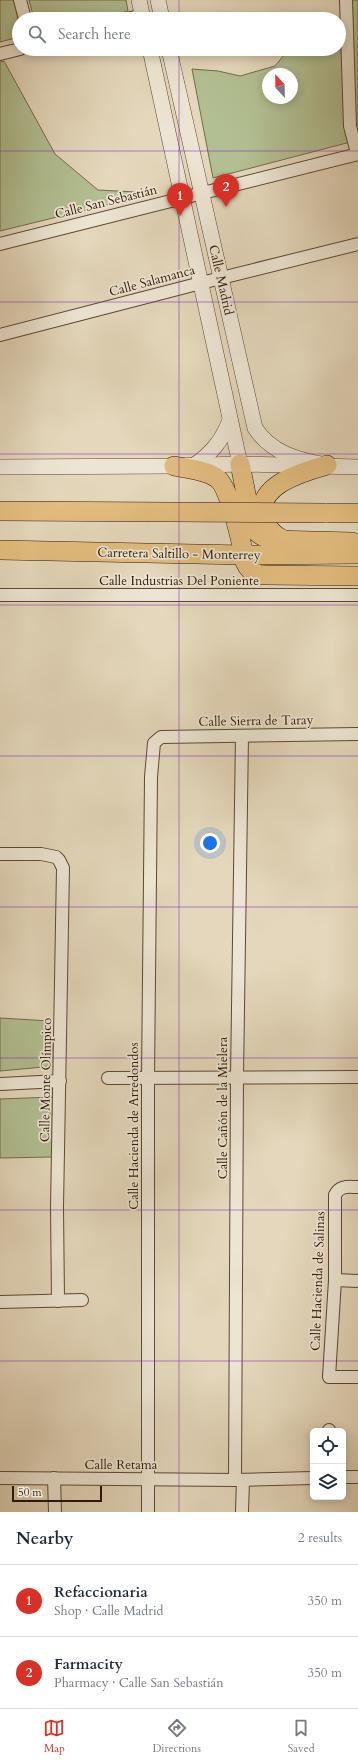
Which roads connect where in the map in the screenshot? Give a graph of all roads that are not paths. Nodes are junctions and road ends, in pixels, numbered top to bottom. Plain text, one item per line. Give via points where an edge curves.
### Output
1 (20, 0) edge
2 (139, 0) edge
3 (158, 0) edge
4 (346, 0) edge
5 (23, 12) edge
6 (142, 12) edge
7 (161, 12) edge
8 (12, 51) edge
9 (0, 54) edge
10 (152, 56) edge
11 (171, 56) edge
12 (358, 154) edge
13 (202, 192) junction
14 (183, 197) junction
15 (0, 244) edge
16 (358, 244) edge
17 (220, 278) junction
18 (201, 282) junction
19 (0, 335) edge
20 (230, 420) junction
21 (240, 464) junction
22 (327, 465) junction
23 (174, 466) junction
24 (193, 466) junction
25 (0, 467) edge
26 (358, 467) edge
27 (0, 511) edge
28 (358, 513) edge
29 (285, 540) junction
30 (358, 542) edge
31 (0, 550) edge
32 (358, 554) edge
33 (244, 556) junction
34 (358, 576) edge
35 (0, 595) edge
36 (358, 595) edge
37 (358, 734) edge
38 (242, 736) junction
39 (155, 740) joint
40 (0, 854) edge
41 (237, 1077) junction
42 (358, 1077) edge
43 (108, 1078) dead end
44 (148, 1078) junction
45 (60, 1081) junction
46 (0, 1084) edge
47 (358, 1187) edge
48 (335, 1280) junction
49 (358, 1281) edge
50 (82, 1300) dead end
51 (58, 1301) junction
52 (0, 1302) edge
53 (358, 1377) edge
54 (346, 1477) edge
55 (358, 1477) edge
56 (0, 1478) edge
57 (54, 1478) junction
58 (149, 1478) junction
59 (310, 1478) edge
60 (239, 1480) junction
61 (56, 1512) edge
62 (148, 1512) edge
63 (242, 1512) edge

1 - 5 street
2 - 6 street
3 - 7 street
4 - 12 street via 350,126
8 - 9 street
10 - 14 street, Calle Madrid
11 - 13 street, Calle Madrid
12 - 13 street, Calle San Sebastián
13 - 14 street, Calle San Sebastián
13 - 17 street, Calle Madrid
14 - 15 street, Calle San Sebastián
14 - 18 street, Calle Madrid
16 - 17 street, Calle Salamanca
17 - 18 street, Calle Salamanca
17 - 22 street, Calle Madrid via 255,428 264,442 287,455 298,460
18 - 19 street, Calle Salamanca
18 - 20 street, Calle Madrid
20 - 21 street, Calle Madrid
20 - 24 street via 225,434 212,452
21 - 22 street
21 - 24 street
21 - 29 main road via 253,528 266,538
22 - 26 street
22 - 29 main road via 287,478 274,489 265,502 263,515 267,526 275,535
23 - 24 street
23 - 25 street
23 - 33 main road via 213,476 222,483
27 - 28 main road, bridge
29 - 30 main road
31 - 33 main road, Carretera Saltillo - Monterrey
32 - 33 main road, Carretera Saltillo - Monterrey
33 - 34 main road via 249,569 261,575
35 - 36 street, Calle Industrias Del Poniente
37 - 38 street, Calle Sierra de Taray
38 - 39 street, Calle Sierra de Taray via 161,737
38 - 41 street, Calle Cañón de la Mielera
39 - 44 street, Calle Hacienda de Arredondos via 151,777
40 - 45 street, Calle Monte Olímpico via 41,854 56,857 63,874
41 - 42 street
41 - 44 street
41 - 60 street, Calle Cañón de la Mielera
43 - 44 street
44 - 58 street, Calle Hacienda de Arredondos
45 - 46 street
45 - 51 street, Calle Monte Olímpico
47 - 48 street, Calle Hacienda de Salinas via 340,1188 335,1195
48 - 49 street
48 - 53 street, Calle Hacienda de Salinas via 329,1377
50 - 51 street
51 - 52 street
54 - 55 street
56 - 57 street, Calle Retama
57 - 58 street, Calle Retama
57 - 61 street
58 - 60 street, Calle Retama
58 - 62 street, Calle Hacienda de Arredondos
59 - 60 street, Calle Retama
60 - 63 street, Calle Cañón de la Mielera

